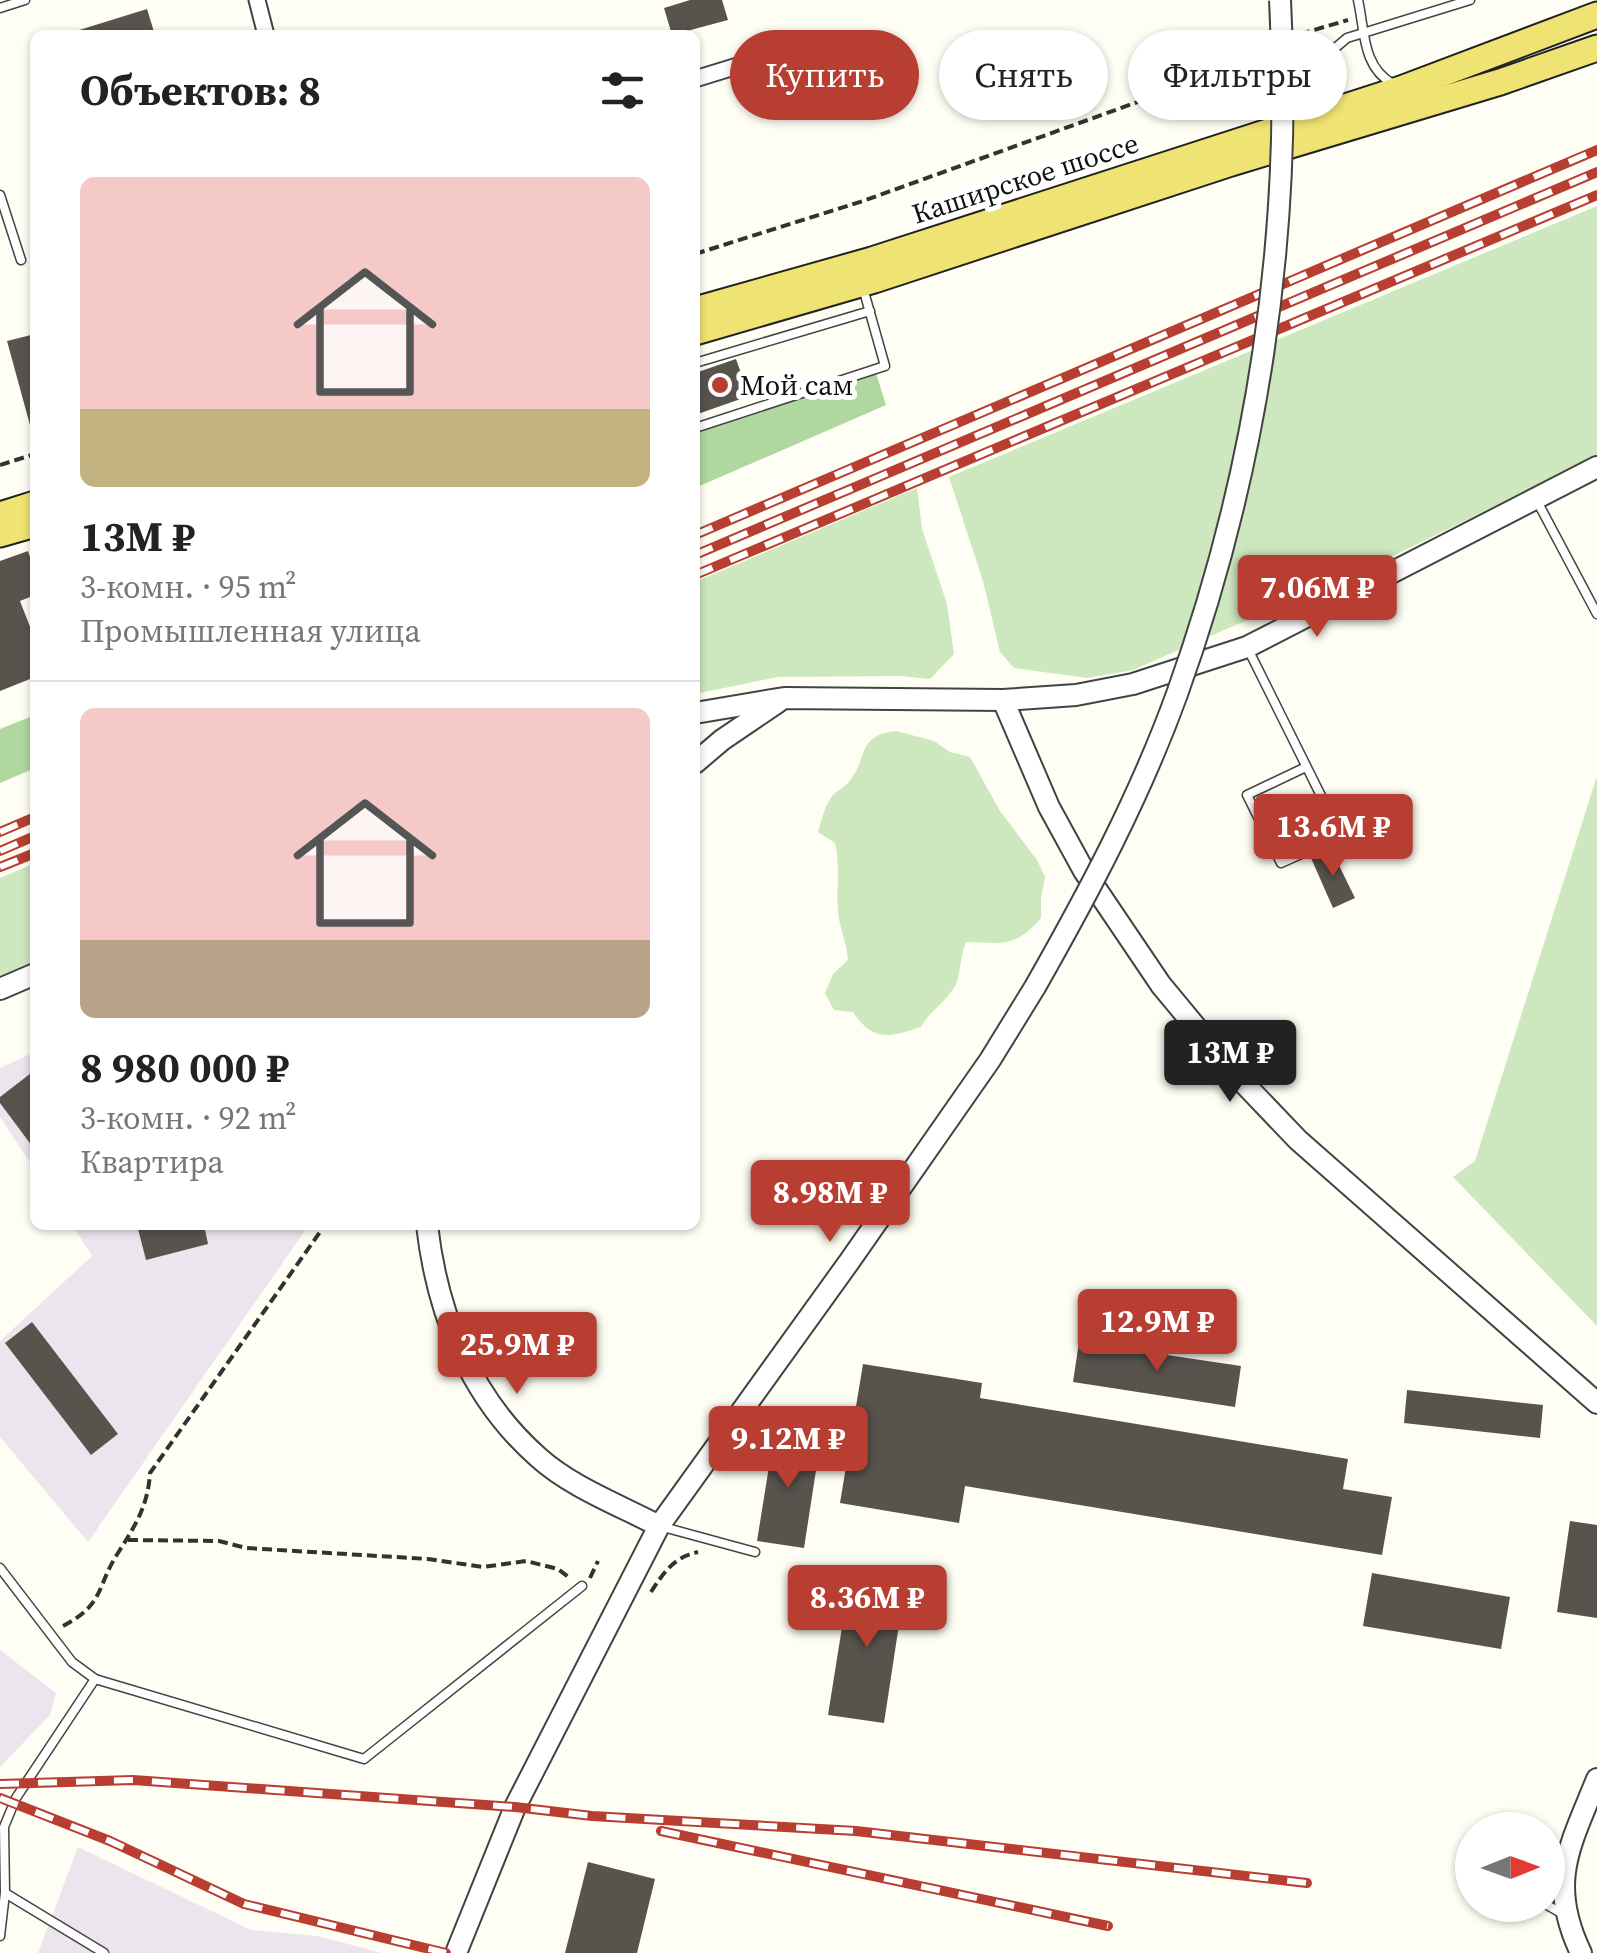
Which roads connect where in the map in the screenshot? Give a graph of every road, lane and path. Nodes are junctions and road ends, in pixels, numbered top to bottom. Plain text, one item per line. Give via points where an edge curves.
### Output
1 (24, 0) edge
2 (257, 0) edge
3 (1280, 0) edge
4 (1470, 0) edge
5 (1358, 1) edge
6 (0, 8) edge
7 (1597, 15) edge
8 (1362, 16) junction
9 (265, 30) edge
10 (1316, 30) edge
11 (1365, 32) junction
12 (1597, 48) edge
13 (730, 68) edge
14 (700, 77) edge
15 (1401, 89) junction
16 (1128, 106) edge
17 (1261, 133) junction
18 (0, 195) edge
19 (700, 252) edge
20 (20, 260) dead end
21 (862, 284) junction
22 (700, 309) edge
23 (870, 312) junction
24 (700, 331) edge
25 (700, 361) edge
26 (700, 426) edge
27 (30, 456) edge
28 (0, 465) edge
29 (1597, 467) edge
30 (1535, 497) junction
31 (30, 505) edge
32 (0, 514) edge
33 (30, 525) edge
34 (0, 534) edge
35 (1597, 614) edge
36 (1247, 647) junction
37 (784, 698) junction
38 (1003, 700) junction
39 (700, 712) edge
40 (700, 759) edge
41 (1306, 767) junction
42 (30, 976) edge
43 (0, 988) edge
44 (322, 1230) edge
45 (428, 1230) edge
46 (1597, 1403) edge
47 (659, 1526) junction
48 (128, 1540) junction
49 (713, 1540) junction
50 (755, 1552) dead end
51 (0, 1568) edge
52 (582, 1586) joint
53 (651, 1592) dead end
54 (50, 1633) junction
55 (95, 1678) junction
56 (1597, 1779) edge
57 (5, 1893) junction
58 (1565, 1914) edge
59 (1568, 1916) junction
60 (0, 1936) edge
61 (104, 1953) edge
62 (456, 1953) edge
63 (1582, 1953) edge

1 - 6 lane
2 - 9 street
3 - 47 street, bridge via 1282,154 1274,273 1254,406 1229,519 1150,764 1088,895 990,1060
4 - 11 lane
5 - 8 lane
7 - 15 main road, Каширское шоссе
8 - 10 path
8 - 11 lane
11 - 15 lane via 1372,67
11 - 17 lane via 1339,42 1307,92
12 - 21 main road, Каширское шоссе
13 - 14 street
15 - 17 main road, Каширское шоссе
16 - 19 path via 863,202
17 - 22 main road, Каширское шоссе via 872,260
18 - 20 lane
21 - 23 lane
21 - 24 main road, Каширское шоссе
23 - 25 lane
23 - 26 lane via 885,366
27 - 28 path
29 - 30 street
30 - 35 lane
30 - 36 street
31 - 32 main road
33 - 34 main road
36 - 38 street via 1133,684
36 - 41 lane
37 - 38 street
37 - 39 street
37 - 40 street
38 - 46 street via 1084,871 1161,985 1234,1073 1298,1140
41 - 41 lane via 1340,836 1281,863 1247,795
42 - 43 street
44 - 48 path via 150,1473 148,1496
45 - 47 street via 446,1321 502,1420 538,1458
47 - 49 lane
47 - 62 street via 515,1807
48 - 52 path via 219,1541 482,1566 526,1561 558,1569
48 - 54 path via 83,1616
49 - 50 lane
49 - 53 path via 700,1552 682,1555
51 - 54 lane
52 - 55 lane via 364,1759
54 - 55 lane
55 - 57 lane via 13,1803 4,1828
56 - 59 street via 1565,1859
57 - 60 lane
57 - 61 lane
58 - 59 lane
59 - 63 street

